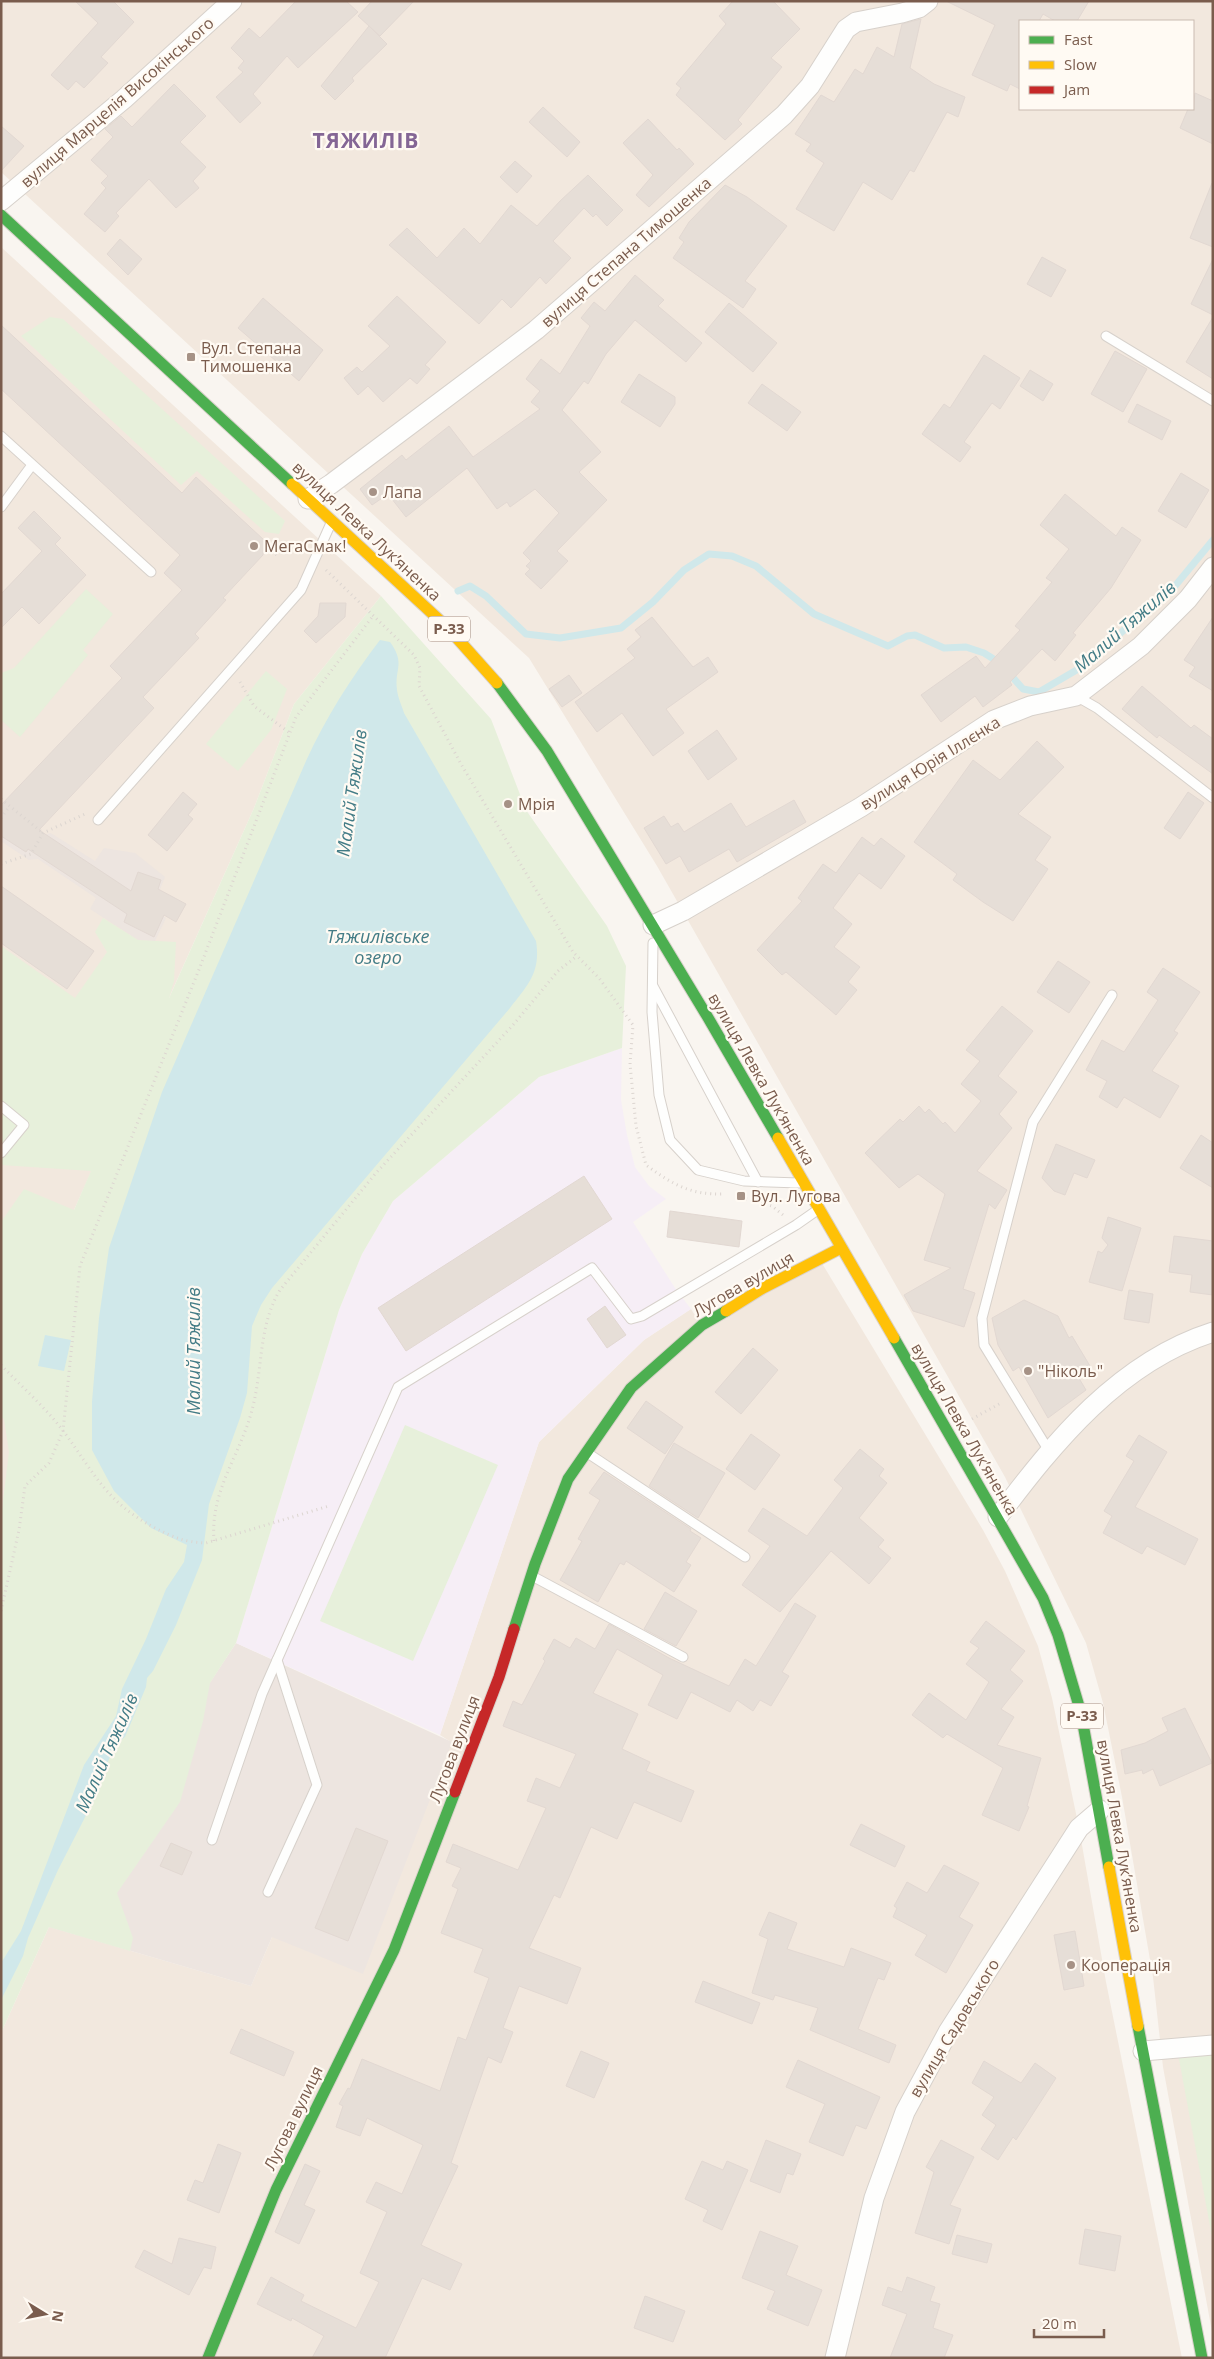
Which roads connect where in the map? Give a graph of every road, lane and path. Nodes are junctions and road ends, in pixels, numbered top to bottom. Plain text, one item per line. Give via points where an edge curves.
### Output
1 (232, 1) edge
2 (928, 1) edge
3 (1, 201) edge
4 (1, 215) edge
5 (1106, 336) dead end
6 (1213, 401) edge
7 (1, 436) edge
8 (32, 465) junction
9 (308, 499) junction
10 (1, 507) edge
11 (332, 520) junction
12 (264, 545) dead end
13 (277, 555) dead end
14 (315, 558) junction
15 (1213, 567) edge
16 (151, 572) dead end
17 (373, 616) junction
18 (232, 668) junction
19 (1076, 696) junction
20 (290, 733) junction
21 (1, 798) edge
22 (1213, 798) edge
23 (9, 807) junction
24 (1, 818) edge
25 (98, 820) joint
26 (43, 833) junction
27 (1, 864) edge
28 (653, 925) junction
29 (577, 956) junction
30 (653, 986) junction
31 (1112, 995) dead end
32 (1, 1106) edge
33 (1, 1152) edge
34 (758, 1182) junction
35 (803, 1183) junction
36 (730, 1194) dead end
37 (739, 1197) dead end
38 (818, 1209) junction
39 (796, 1225) junction
40 (841, 1248) junction
41 (1213, 1332) edge
42 (1, 1365) edge
43 (1014, 1395) junction
44 (972, 1419) dead end
45 (63, 1431) junction
46 (1049, 1451) junction
47 (587, 1452) junction
48 (349, 1500) junction
49 (998, 1517) junction
50 (214, 1541) junction
51 (745, 1557) dead end
52 (531, 1576) junction
53 (1, 1611) edge
54 (682, 1657) dead end
55 (277, 1660) junction
56 (1100, 1810) junction
57 (212, 1840) dead end
58 (268, 1892) dead end
59 (1213, 2045) edge
60 (1143, 2051) junction
61 (208, 2358) edge
62 (835, 2358) edge
63 (1202, 2358) edge

1 - 3 street, вулиця Марцелія Високінського via 124,99
2 - 9 street, вулиця Степана Тимошенка via 919,8 856,22 846,29 810,86 784,115 536,330
4 - 9 main road, вулиця Левка Лукʼяненка / Р-33
5 - 6 lane
7 - 8 lane
8 - 10 lane
8 - 16 lane
9 - 11 main road, вулиця Левка Лукʼяненка / Р-33
11 - 14 lane
11 - 28 main road, вулиця Левка Лукʼяненка / Р-33 via 448,628 497,683 547,751
12 - 13 path
14 - 17 path
14 - 18 lane via 301,590
15 - 19 street, вулиця Юрія Іллєнка via 1188,599 1141,646
17 - 20 path via 296,717
17 - 29 path via 414,655 420,668 419,686 461,764
18 - 20 path via 254,706
18 - 25 lane
19 - 22 lane via 1097,708
19 - 28 street, вулиця Юрія Іллєнка via 1030,706 994,720 861,807 683,911
20 - 45 path via 80,1266
21 - 23 path
23 - 24 path
23 - 26 path
25 - 26 path via 91,814 81,814
26 - 27 path via 31,854
28 - 30 lane
28 - 35 main road, вулиця Левка Лукʼяненка / Р-33
29 - 36 path via 599,978 633,1026 630,1064 636,1126 646,1165 670,1182 703,1194
29 - 50 path via 558,971 513,1025 376,1173 280,1290 267,1320 252,1412 217,1496 212,1526
30 - 34 lane
30 - 34 lane via 658,1095 670,1140 698,1170
31 - 43 lane via 1033,1122 982,1318 984,1345
32 - 33 lane via 24,1124
34 - 35 lane
35 - 38 main road, вулиця Левка Лукʼяненка / Р-33
37 - 39 path via 772,1206
38 - 39 lane
38 - 40 main road, вулиця Левка Лукʼяненка / Р-33
39 - 48 lane via 642,1316 631,1319 592,1268 398,1387
40 - 47 main road, Лугова вулиця via 763,1288 702,1325 631,1388
40 - 49 main road, вулиця Левка Лукʼяненка / Р-33
41 - 46 street via 1188,1340 1139,1367
42 - 45 path
43 - 44 path
43 - 46 lane
45 - 50 path via 97,1482 122,1507 186,1542
45 - 53 path via 49,1463 25,1486 20,1530
46 - 49 street
47 - 51 lane
47 - 52 main road, Лугова вулиця via 568,1480
48 - 50 path
48 - 55 lane
49 - 56 main road, вулиця Левка Лукʼяненка / Р-33 via 1043,1598 1058,1636 1081,1713
52 - 54 lane
52 - 61 main road, Лугова вулиця via 499,1677 394,1950 276,2190
55 - 57 lane via 262,1694
55 - 58 lane via 317,1785
56 - 60 main road, вулиця Левка Лукʼяненка / Р-33
56 - 62 street, вулиця Садовського via 1078,1828 948,2032 905,2112 874,2198
59 - 60 street
60 - 63 main road, вулиця Левка Лукʼяненка / Р-33

